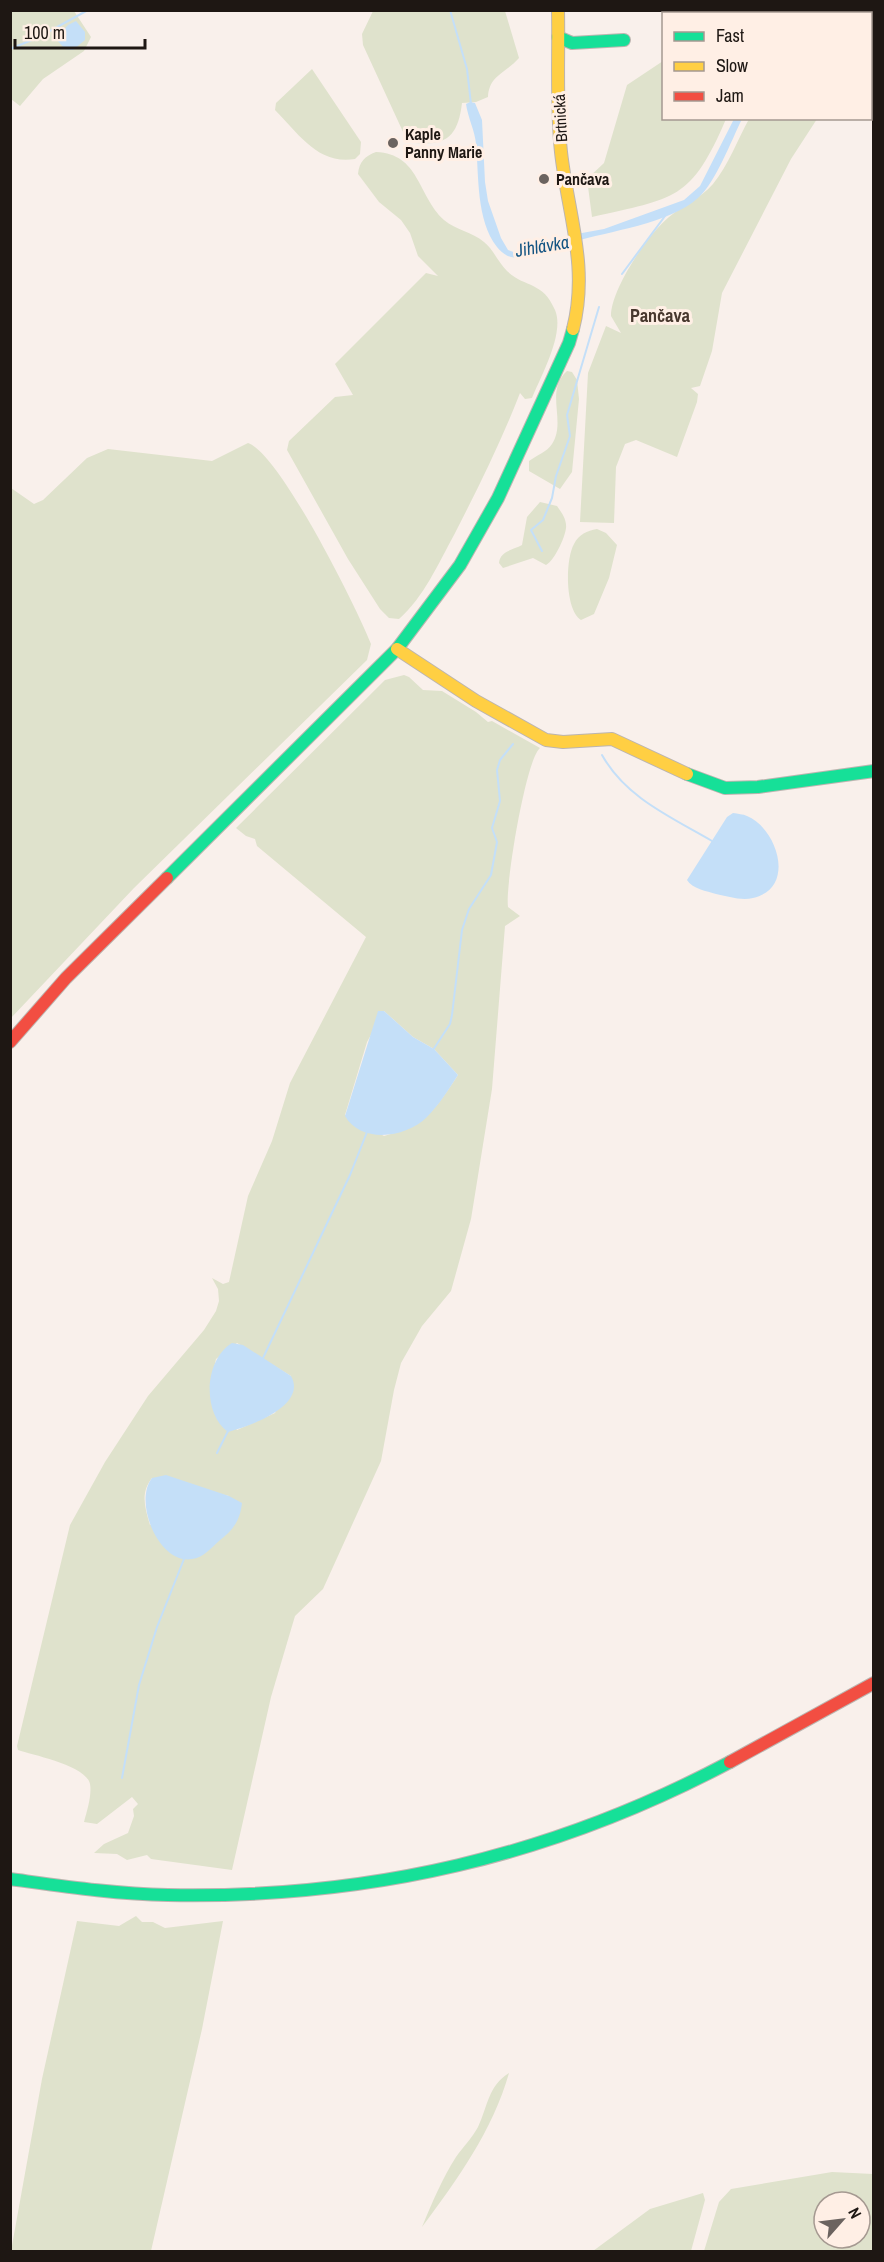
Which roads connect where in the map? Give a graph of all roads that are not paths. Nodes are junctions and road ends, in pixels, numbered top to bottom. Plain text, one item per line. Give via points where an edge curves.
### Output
1 (558, 10) edge
2 (558, 37) junction
3 (624, 40) dead end
4 (397, 649) junction
5 (873, 771) edge
6 (10, 1042) edge
7 (873, 1683) edge
8 (10, 1879) edge

1 - 2 main road, Brtnická
2 - 3 main road via 572,43
2 - 4 main road, Brtnická via 561,151 577,251 580,301 565,353 478,535 434,603
4 - 5 main road via 546,740 612,739 724,788 758,788
4 - 6 main road, Brtnická via 66,978
7 - 8 main road via 642,1806 554,1840 454,1869 358,1887 251,1896 139,1894

